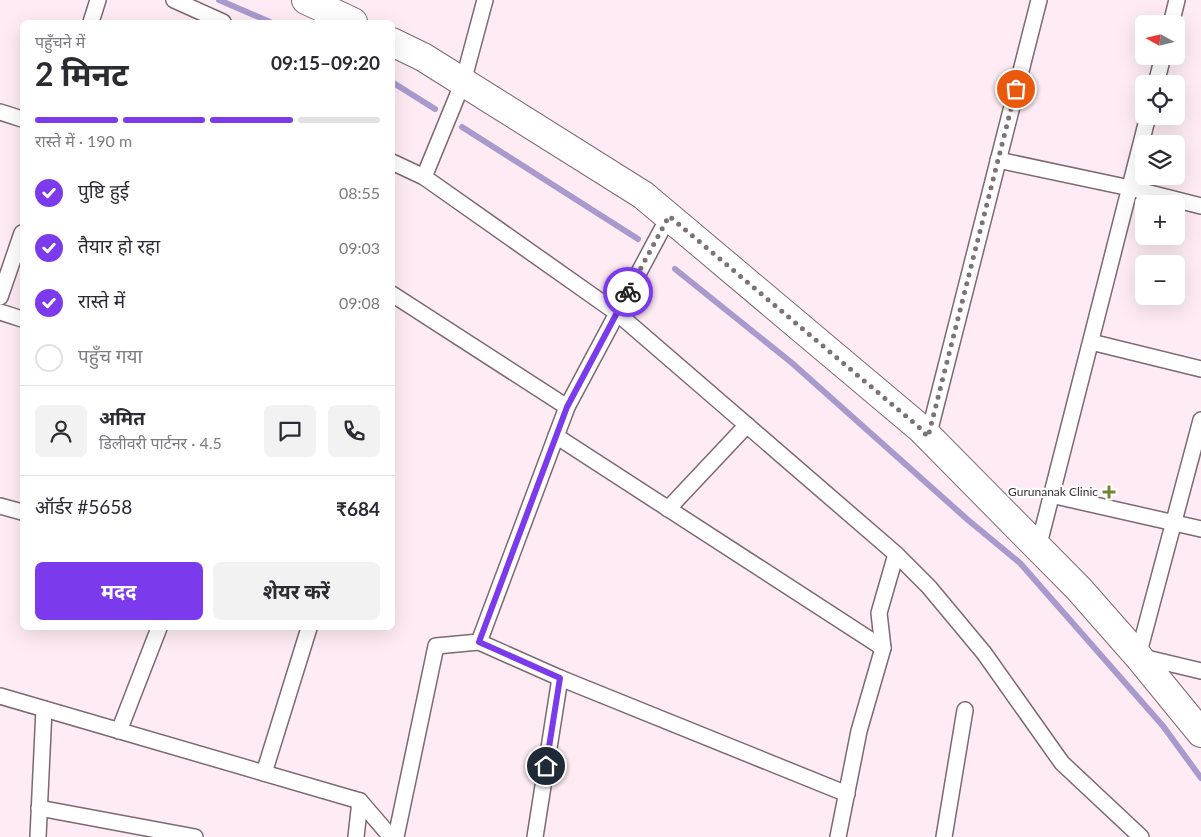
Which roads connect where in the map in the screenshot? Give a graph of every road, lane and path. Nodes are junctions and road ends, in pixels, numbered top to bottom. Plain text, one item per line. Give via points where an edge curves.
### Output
1 (98, 0) edge
2 (174, 0) edge
3 (306, 0) edge
4 (485, 0) edge
5 (1038, 0) edge
6 (1177, 0) edge
7 (1173, 15) edge
8 (92, 20) edge
9 (219, 20) edge
10 (349, 20) edge
11 (395, 43) edge
12 (463, 82) junction
13 (0, 112) edge
14 (20, 118) edge
15 (1146, 125) edge
16 (998, 160) junction
17 (395, 163) edge
18 (424, 177) junction
19 (1130, 188) junction
20 (1201, 206) edge
21 (669, 216) junction
22 (20, 239) edge
23 (395, 296) edge
24 (0, 297) edge
25 (0, 312) edge
26 (617, 313) junction
27 (20, 318) edge
28 (1091, 342) junction
29 (1201, 369) edge
30 (567, 407) junction
31 (1201, 420) edge
32 (747, 425) junction
33 (556, 436) junction
34 (928, 437) junction
35 (1051, 495) junction
36 (0, 506) edge
37 (668, 509) junction
38 (20, 511) edge
39 (1174, 522) junction
40 (1201, 528) edge
41 (1038, 548) junction
42 (896, 554) junction
43 (157, 630) edge
44 (308, 630) edge
45 (479, 642) junction
46 (882, 648) junction
47 (1138, 656) junction
48 (1201, 671) edge
49 (560, 678) junction
50 (0, 696) edge
51 (44, 709) junction
52 (965, 710) dead end
53 (119, 731) junction
54 (1201, 732) edge
55 (264, 773) junction
56 (846, 794) junction
57 (360, 801) junction
58 (39, 808) junction
59 (38, 837) edge
60 (195, 837) edge
61 (356, 837) edge
62 (391, 837) edge
63 (396, 837) edge
64 (535, 837) edge
65 (838, 837) edge
66 (944, 837) edge
67 (1141, 837) edge

1 - 8 street
2 - 9 street
3 - 10 highway
4 - 12 street
5 - 16 street
6 - 7 street
11 - 12 highway
12 - 18 street
12 - 21 highway via 643,195
13 - 14 street
15 - 19 street
16 - 19 street
16 - 34 street
17 - 18 street
18 - 26 street
19 - 20 street
19 - 28 street
21 - 26 street
21 - 34 highway
22 - 24 street
23 - 30 street
25 - 27 street
26 - 30 street
26 - 32 street
28 - 29 street
28 - 35 street
30 - 33 street
31 - 39 street
32 - 37 street
32 - 42 street
33 - 37 street
33 - 45 street
34 - 41 highway
35 - 39 street
35 - 41 street
36 - 38 street
37 - 46 street
39 - 40 street
39 - 47 street
41 - 47 highway
42 - 46 street via 879,613
42 - 67 street via 929,587 984,653 1062,763
43 - 53 street
44 - 55 street
45 - 49 street
45 - 63 street via 436,646
46 - 56 street
47 - 48 street
47 - 54 highway
49 - 56 street
49 - 64 street
50 - 51 street
51 - 53 street
51 - 58 street
52 - 66 street
53 - 55 street
55 - 57 street
56 - 65 street
57 - 61 street
57 - 62 street
58 - 59 street
58 - 60 street

